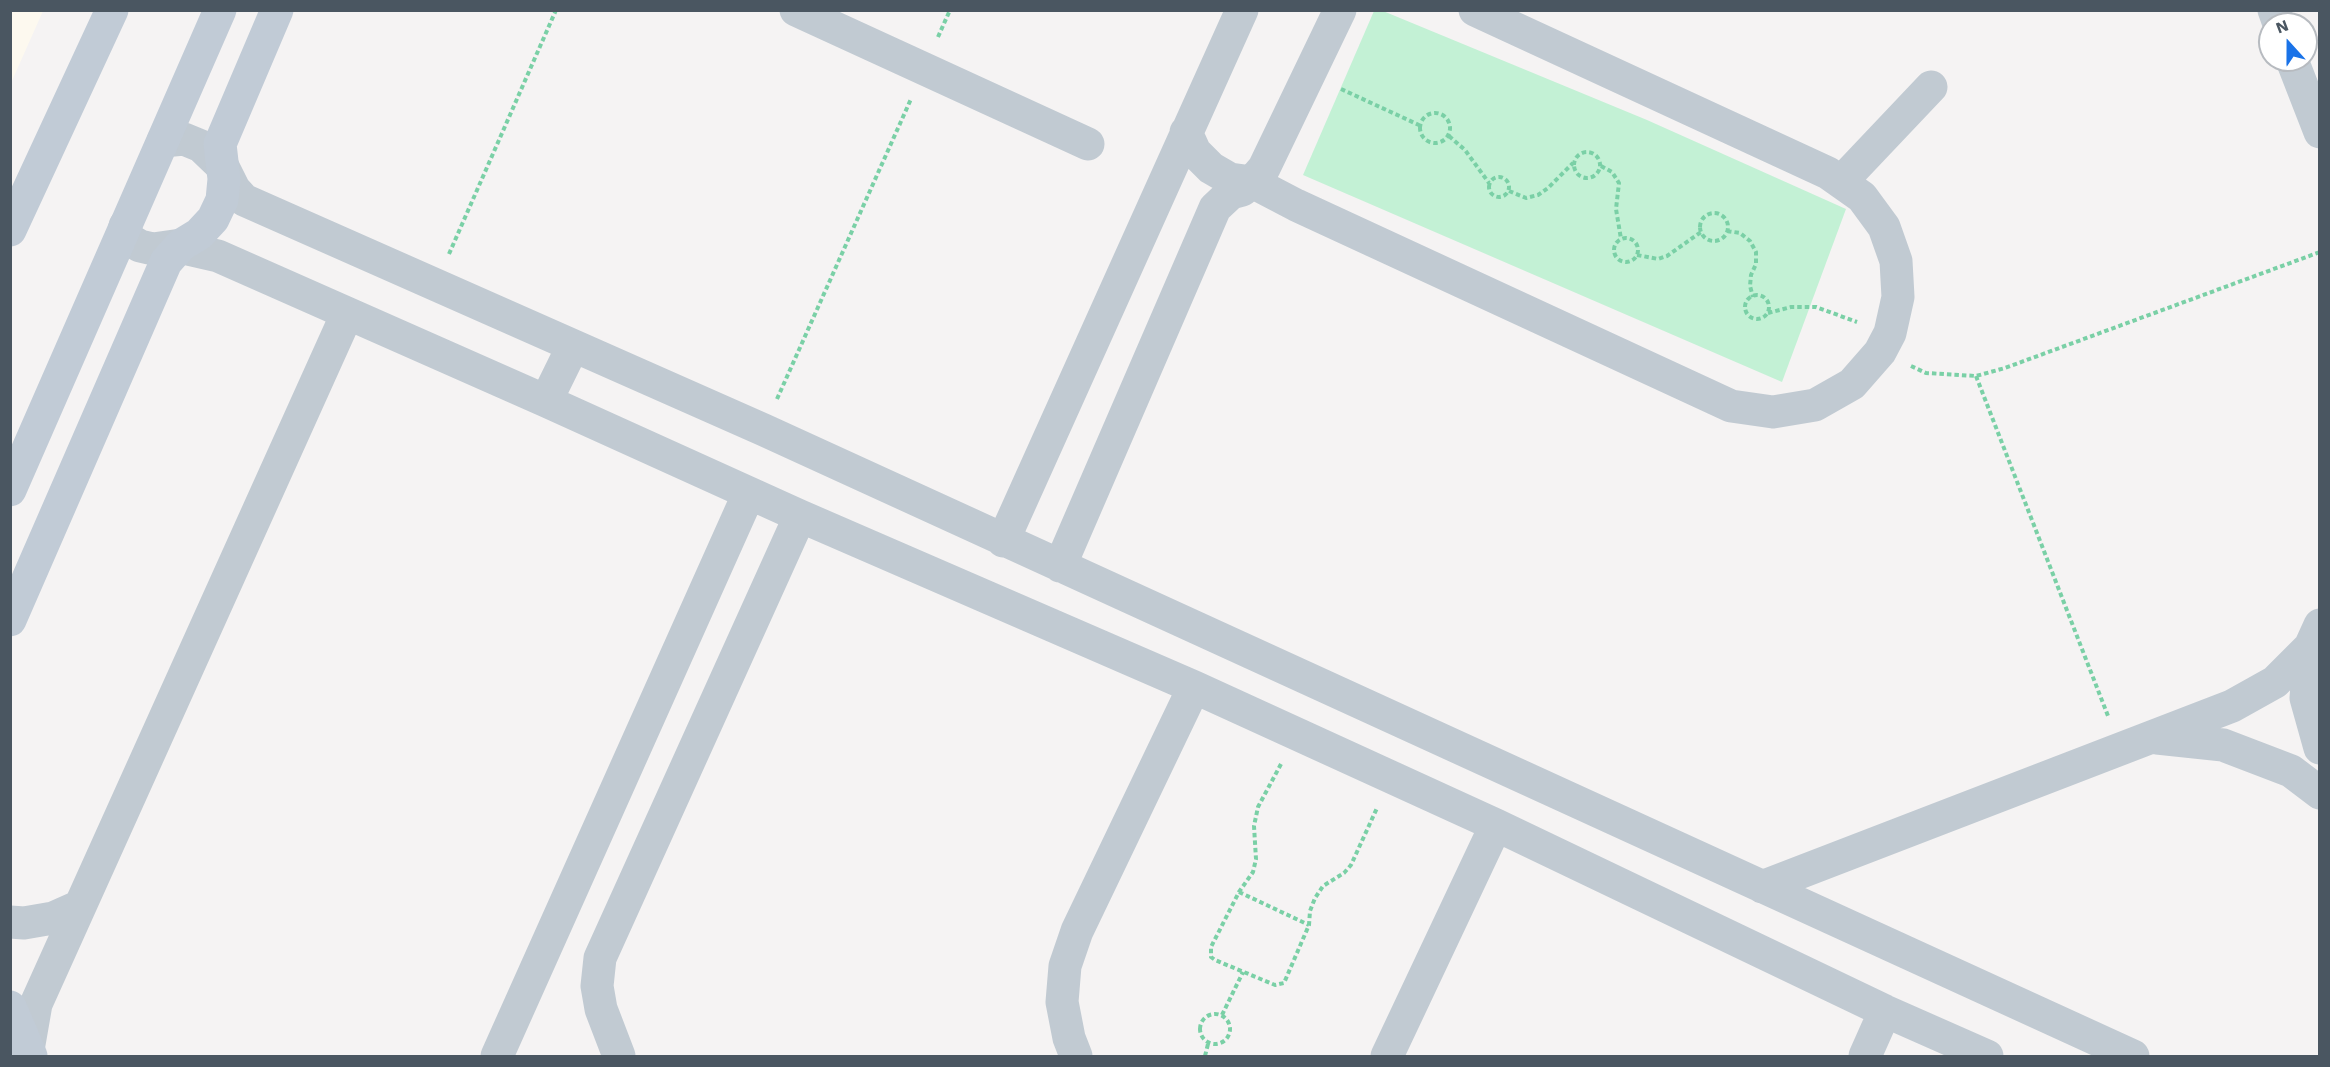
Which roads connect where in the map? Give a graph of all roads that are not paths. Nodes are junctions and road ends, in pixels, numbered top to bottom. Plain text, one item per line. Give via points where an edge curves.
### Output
1 (112, 10) edge
2 (220, 10) edge
3 (277, 10) edge
4 (796, 10) edge
5 (1242, 10) edge
6 (1340, 10) edge
7 (1475, 10) edge
8 (2296, 72) edge
9 (1931, 87) dead end
10 (1186, 132) junction
11 (2319, 132) edge
12 (163, 141) junction
13 (1088, 144) dead end
14 (223, 167) junction
15 (1252, 182) junction
16 (1840, 182) junction
17 (125, 226) junction
18 (10, 230) edge
19 (181, 245) junction
20 (347, 314) junction
21 (573, 346) junction
22 (546, 401) junction
23 (10, 490) edge
24 (749, 493) junction
25 (800, 516) junction
26 (1003, 541) junction
27 (1060, 567) junction
28 (10, 620) edge
29 (2315, 636) edge
30 (1194, 687) junction
31 (2151, 737) junction
32 (2319, 748) edge
33 (2319, 793) edge
34 (1496, 825) junction
35 (1762, 887) junction
36 (80, 906) junction
37 (10, 922) edge
38 (10, 1007) edge
39 (1885, 1011) junction
40 (29, 1053) edge
41 (497, 1056) edge
42 (619, 1056) edge
43 (1076, 1056) edge
44 (1387, 1056) edge
45 (1865, 1056) edge
46 (1987, 1056) edge
47 (2133, 1056) edge

1 - 18 street
2 - 12 street
3 - 14 street via 220,144
4 - 13 street
5 - 10 street
6 - 15 street via 1264,168
7 - 16 street via 1828,173
8 - 11 street
9 - 16 street
10 - 15 street via 1195,152 1211,168 1230,179
10 - 26 street
12 - 14 street via 184,140 201,146
12 - 17 street
14 - 19 street via 222,200 213,219
14 - 21 street via 244,200
15 - 16 street via 1731,406 1773,412 1815,405 1852,384 1885,343 1898,297 1896,261 1884,226 1862,197
15 - 27 street via 1231,193 1215,208
17 - 19 street via 128,239 140,246 153,249
17 - 23 street
19 - 20 street via 218,256
19 - 28 street via 166,262
20 - 22 street
20 - 36 street
21 - 22 street
21 - 26 street
22 - 24 street
24 - 25 street
24 - 41 street
25 - 30 street
25 - 42 street via 600,958 597,986 601,1008
26 - 27 street
27 - 35 street
29 - 31 street via 2275,682 2232,706
29 - 32 street via 2306,698
30 - 34 street
30 - 43 street via 1077,931 1065,966 1062,1002
31 - 33 street via 2223,745 2291,771
31 - 35 street
34 - 39 street
34 - 44 street
35 - 47 street
36 - 37 street via 53,918
36 - 40 street via 36,1004
38 - 40 street
39 - 45 street
39 - 46 street

